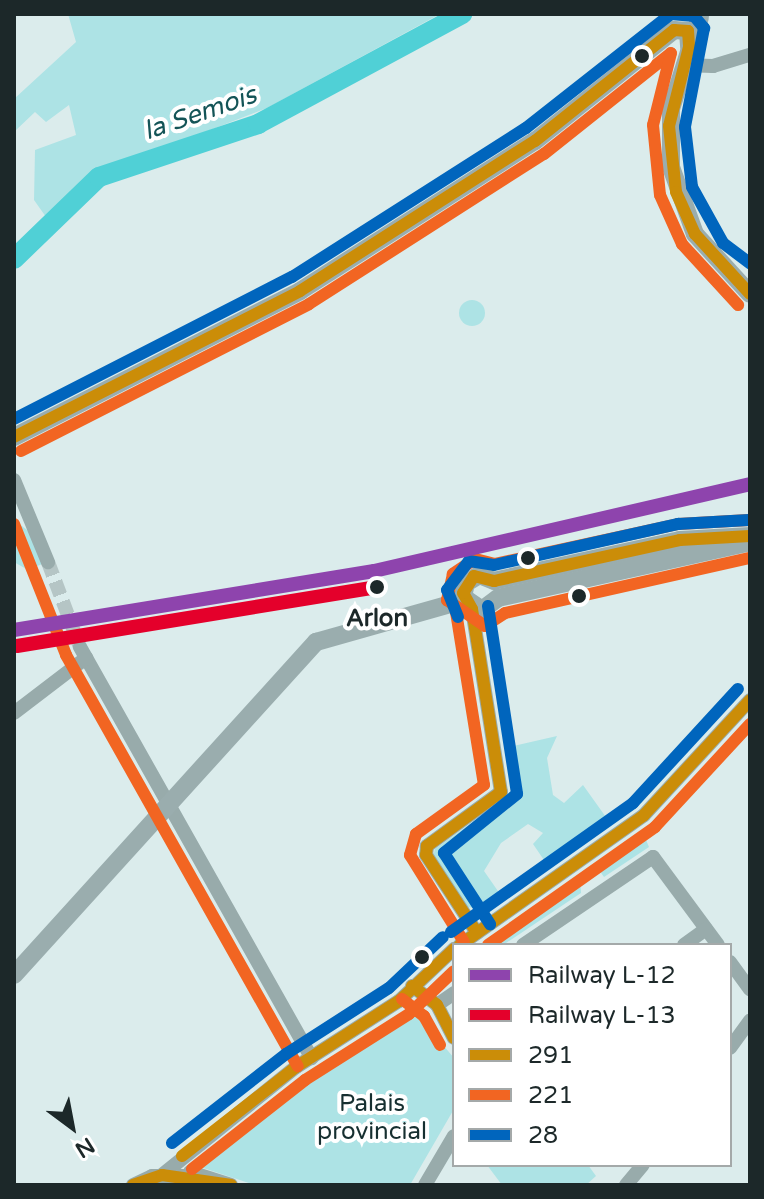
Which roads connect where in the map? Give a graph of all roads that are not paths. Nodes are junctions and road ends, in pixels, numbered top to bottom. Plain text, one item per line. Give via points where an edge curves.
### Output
1 (679, 14) edge
2 (704, 15) edge
3 (750, 55) edge
4 (686, 56) junction
5 (605, 85) junction
6 (583, 104) junction
7 (718, 262) junction
8 (750, 283) edge
9 (750, 294) edge
10 (14, 437) edge
11 (14, 480) edge
12 (750, 536) edge
13 (750, 542) edge
14 (48, 562) tunnel mouth
15 (468, 604) junction
16 (750, 700) edge
17 (14, 713) edge
18 (170, 806) junction
19 (706, 929) junction
20 (477, 933) junction
21 (463, 943) edge
22 (526, 943) edge
23 (687, 943) edge
24 (716, 943) edge
25 (452, 951) edge
26 (732, 965) edge
27 (14, 975) edge
28 (412, 986) junction
29 (750, 990) edge
30 (452, 994) edge
31 (437, 1005) junction
32 (750, 1020) edge
33 (452, 1034) edge
34 (732, 1045) edge
35 (312, 1058) junction
36 (452, 1139) edge
37 (182, 1156) junction
38 (641, 1167) edge
39 (162, 1175) junction
40 (198, 1176) junction
41 (133, 1185) edge
42 (231, 1185) edge
43 (425, 1185) edge
44 (626, 1185) edge

1 - 6 main road
2 - 4 main road
2 - 5 main road via 670,26
3 - 4 street via 713,66
4 - 5 main road via 688,31 674,30
4 - 7 main road via 669,126 671,167 695,234
5 - 6 main road
6 - 10 main road via 245,324
7 - 8 main road
7 - 9 main road
11 - 14 street
12 - 15 main road via 680,540 499,580 469,579
13 - 15 main road
15 - 18 main road via 325,634
15 - 20 street via 501,792 427,846 426,855
16 - 20 street via 644,815
17 - 18 street via 83,652
18 - 27 main road
18 - 35 street
19 - 22 street via 659,861 646,859
19 - 23 street
19 - 24 street
20 - 21 street
25 - 28 street
26 - 29 street
28 - 31 street
28 - 35 street
30 - 31 street
31 - 33 street
32 - 34 street
35 - 37 street
36 - 43 street
37 - 39 street
37 - 40 street via 187,1171
38 - 44 street
39 - 40 street
39 - 41 street
40 - 42 street

